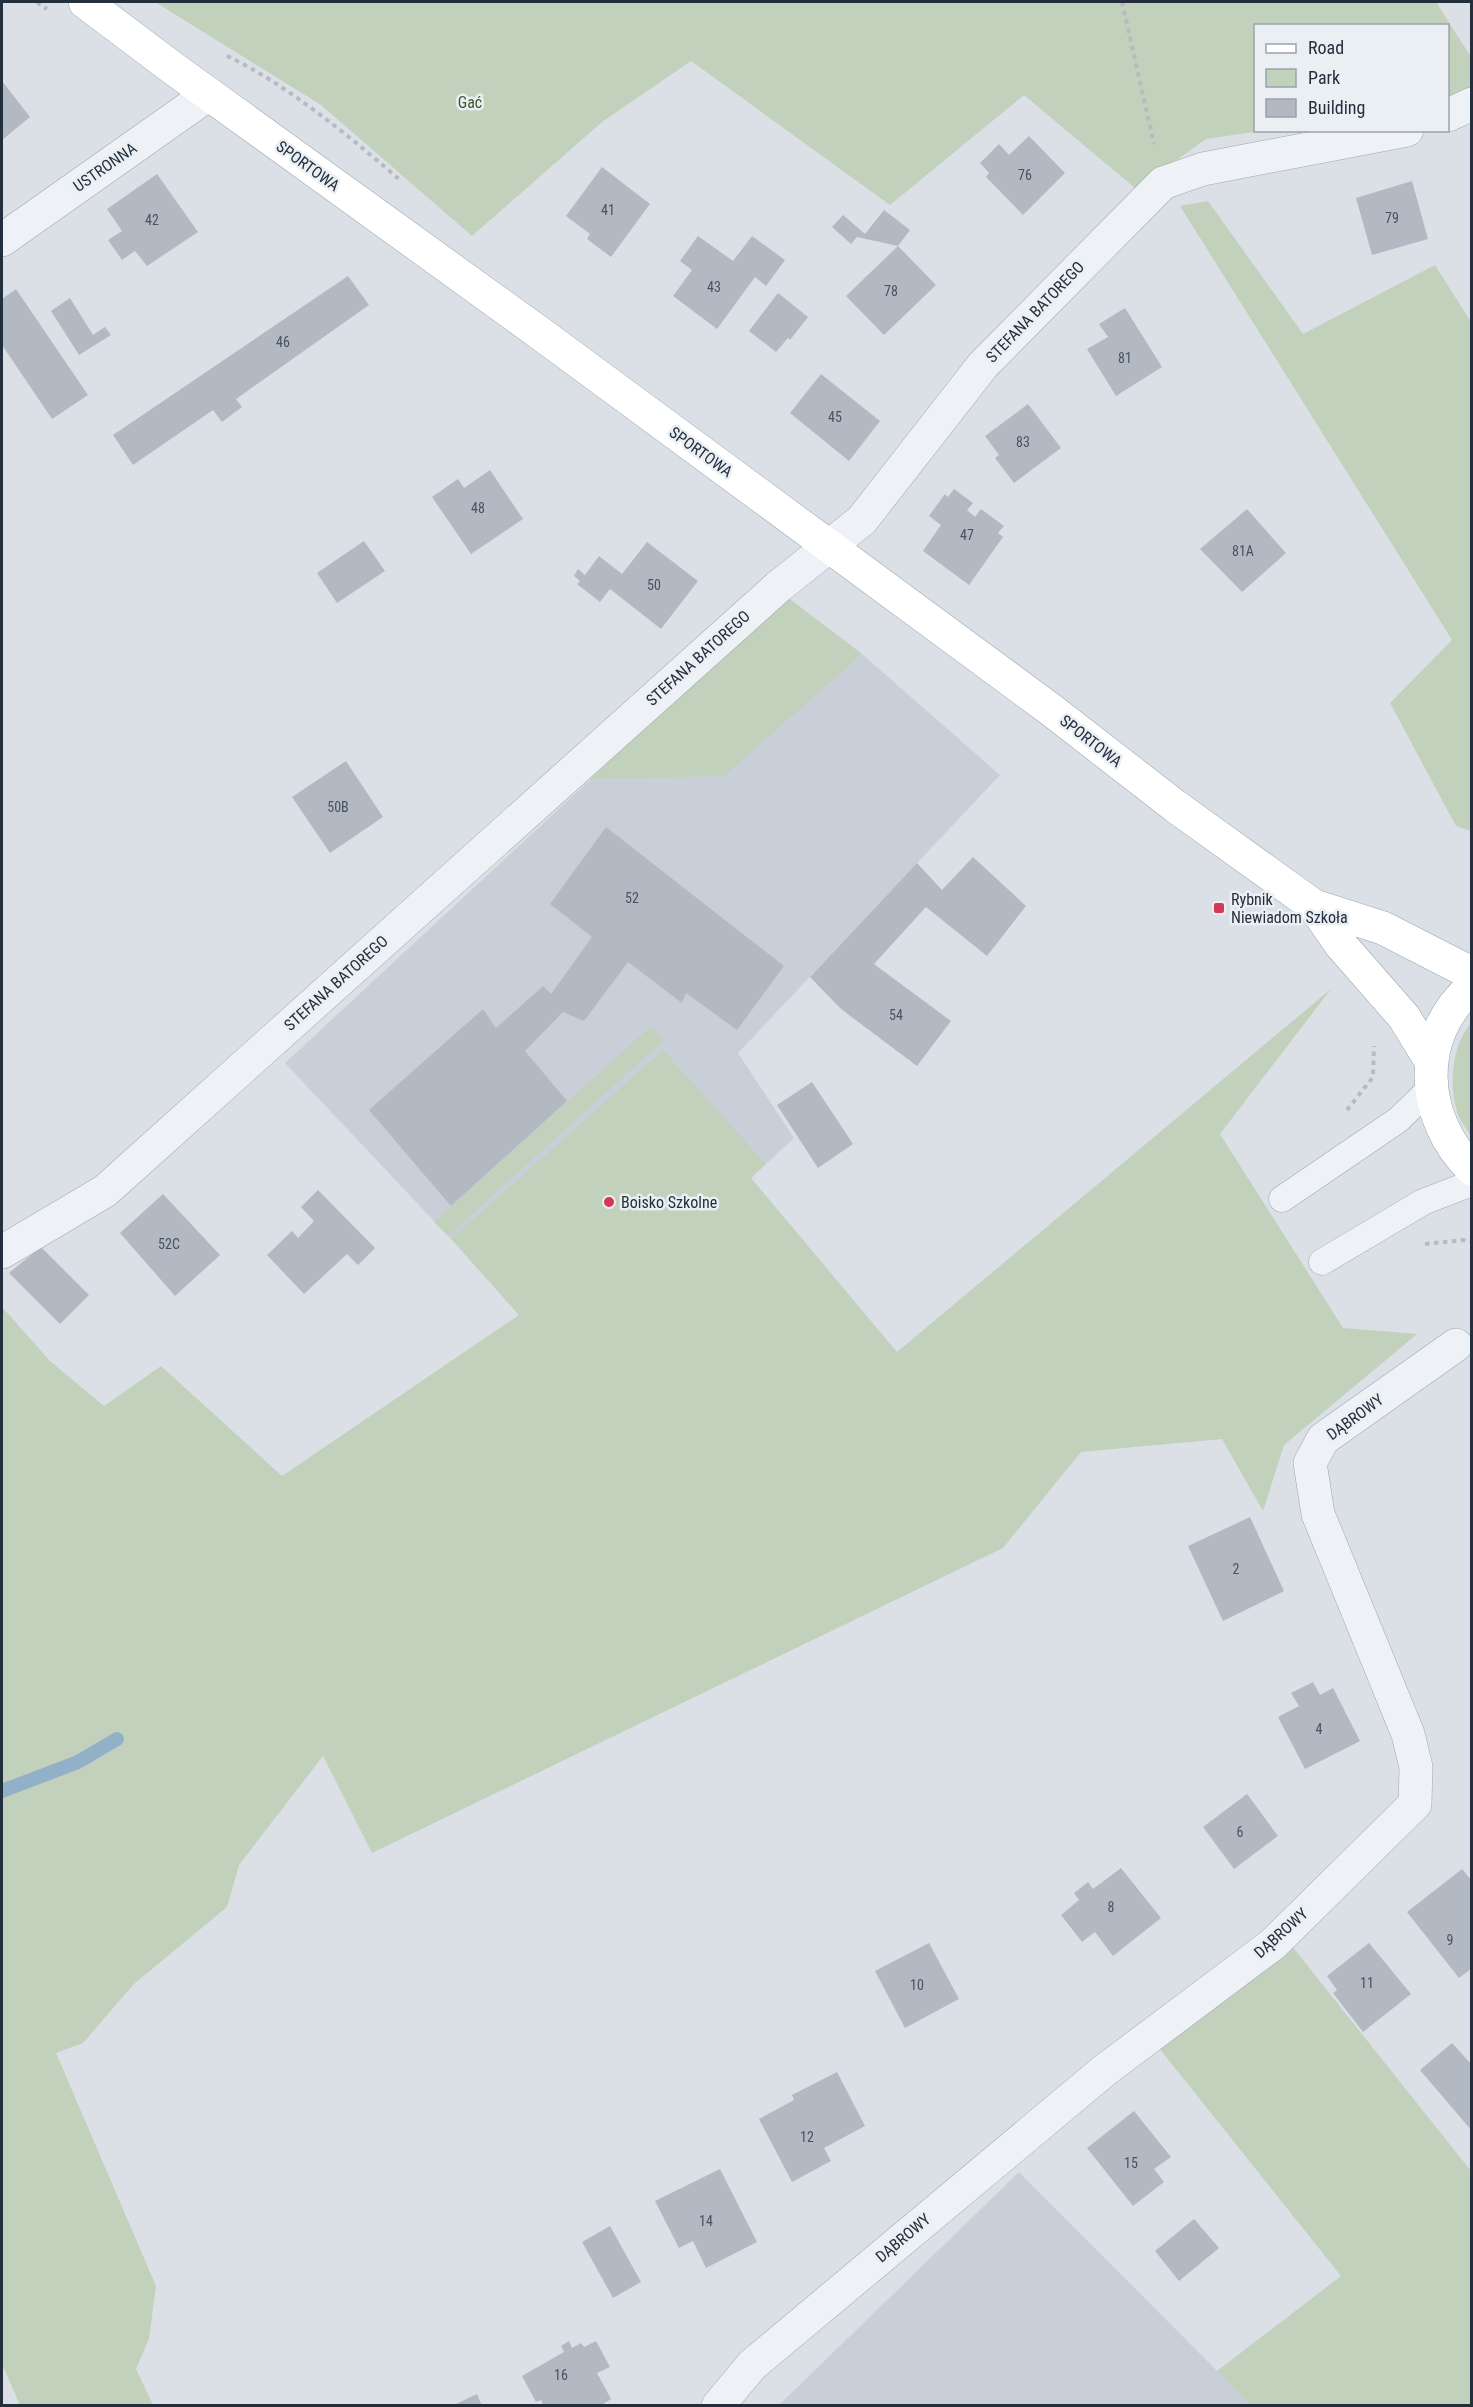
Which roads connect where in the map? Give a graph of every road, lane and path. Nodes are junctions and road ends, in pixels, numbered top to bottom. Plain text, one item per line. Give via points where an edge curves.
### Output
1 (37, 2) edge
2 (85, 2) edge
3 (1122, 2) edge
4 (55, 15) dead end
5 (209, 94) junction
6 (1472, 104) edge
7 (1449, 115) edge
8 (1397, 132) edge
9 (1163, 183) junction
10 (2, 240) edge
11 (829, 546) junction
12 (1314, 906) junction
13 (1472, 971) edge
14 (1472, 987) edge
15 (1374, 1044) dead end
16 (1431, 1075) junction
17 (1349, 1155) junction
18 (1472, 1169) edge
19 (1472, 1183) edge
20 (1282, 1199) dead end
21 (1388, 1222) junction
22 (1472, 1242) edge
23 (2, 1252) edge
24 (1322, 1262) dead end
25 (1456, 1346) dead end
26 (718, 2406) edge

1 - 4 path
2 - 5 main road, SPORTOWA
3 - 9 path
5 - 10 street, USTRONNA
5 - 11 main road, SPORTOWA
6 - 7 street
8 - 9 street, STEFANA BATOREGO via 1203,169
9 - 11 street, STEFANA BATOREGO via 983,365 862,520
11 - 12 main road, SPORTOWA
11 - 23 street, STEFANA BATOREGO via 751,611 105,1191
12 - 13 main road, SPORTOWA via 1383,928
12 - 16 main road, SPORTOWA via 1341,945 1404,1017
14 - 16 main road via 1460,997 1441,1027
15 - 17 path via 1372,1077 1334,1128
16 - 17 lane via 1398,1120
16 - 18 main road via 1438,1123 1456,1154
17 - 20 lane
19 - 21 lane via 1423,1202
21 - 22 path via 1402,1246
21 - 24 lane
25 - 26 street, DĄBROWY via 1323,1439 1310,1463 1318,1514 1408,1734 1416,1767 1414,1804 1273,1944 1105,2070 752,2365

